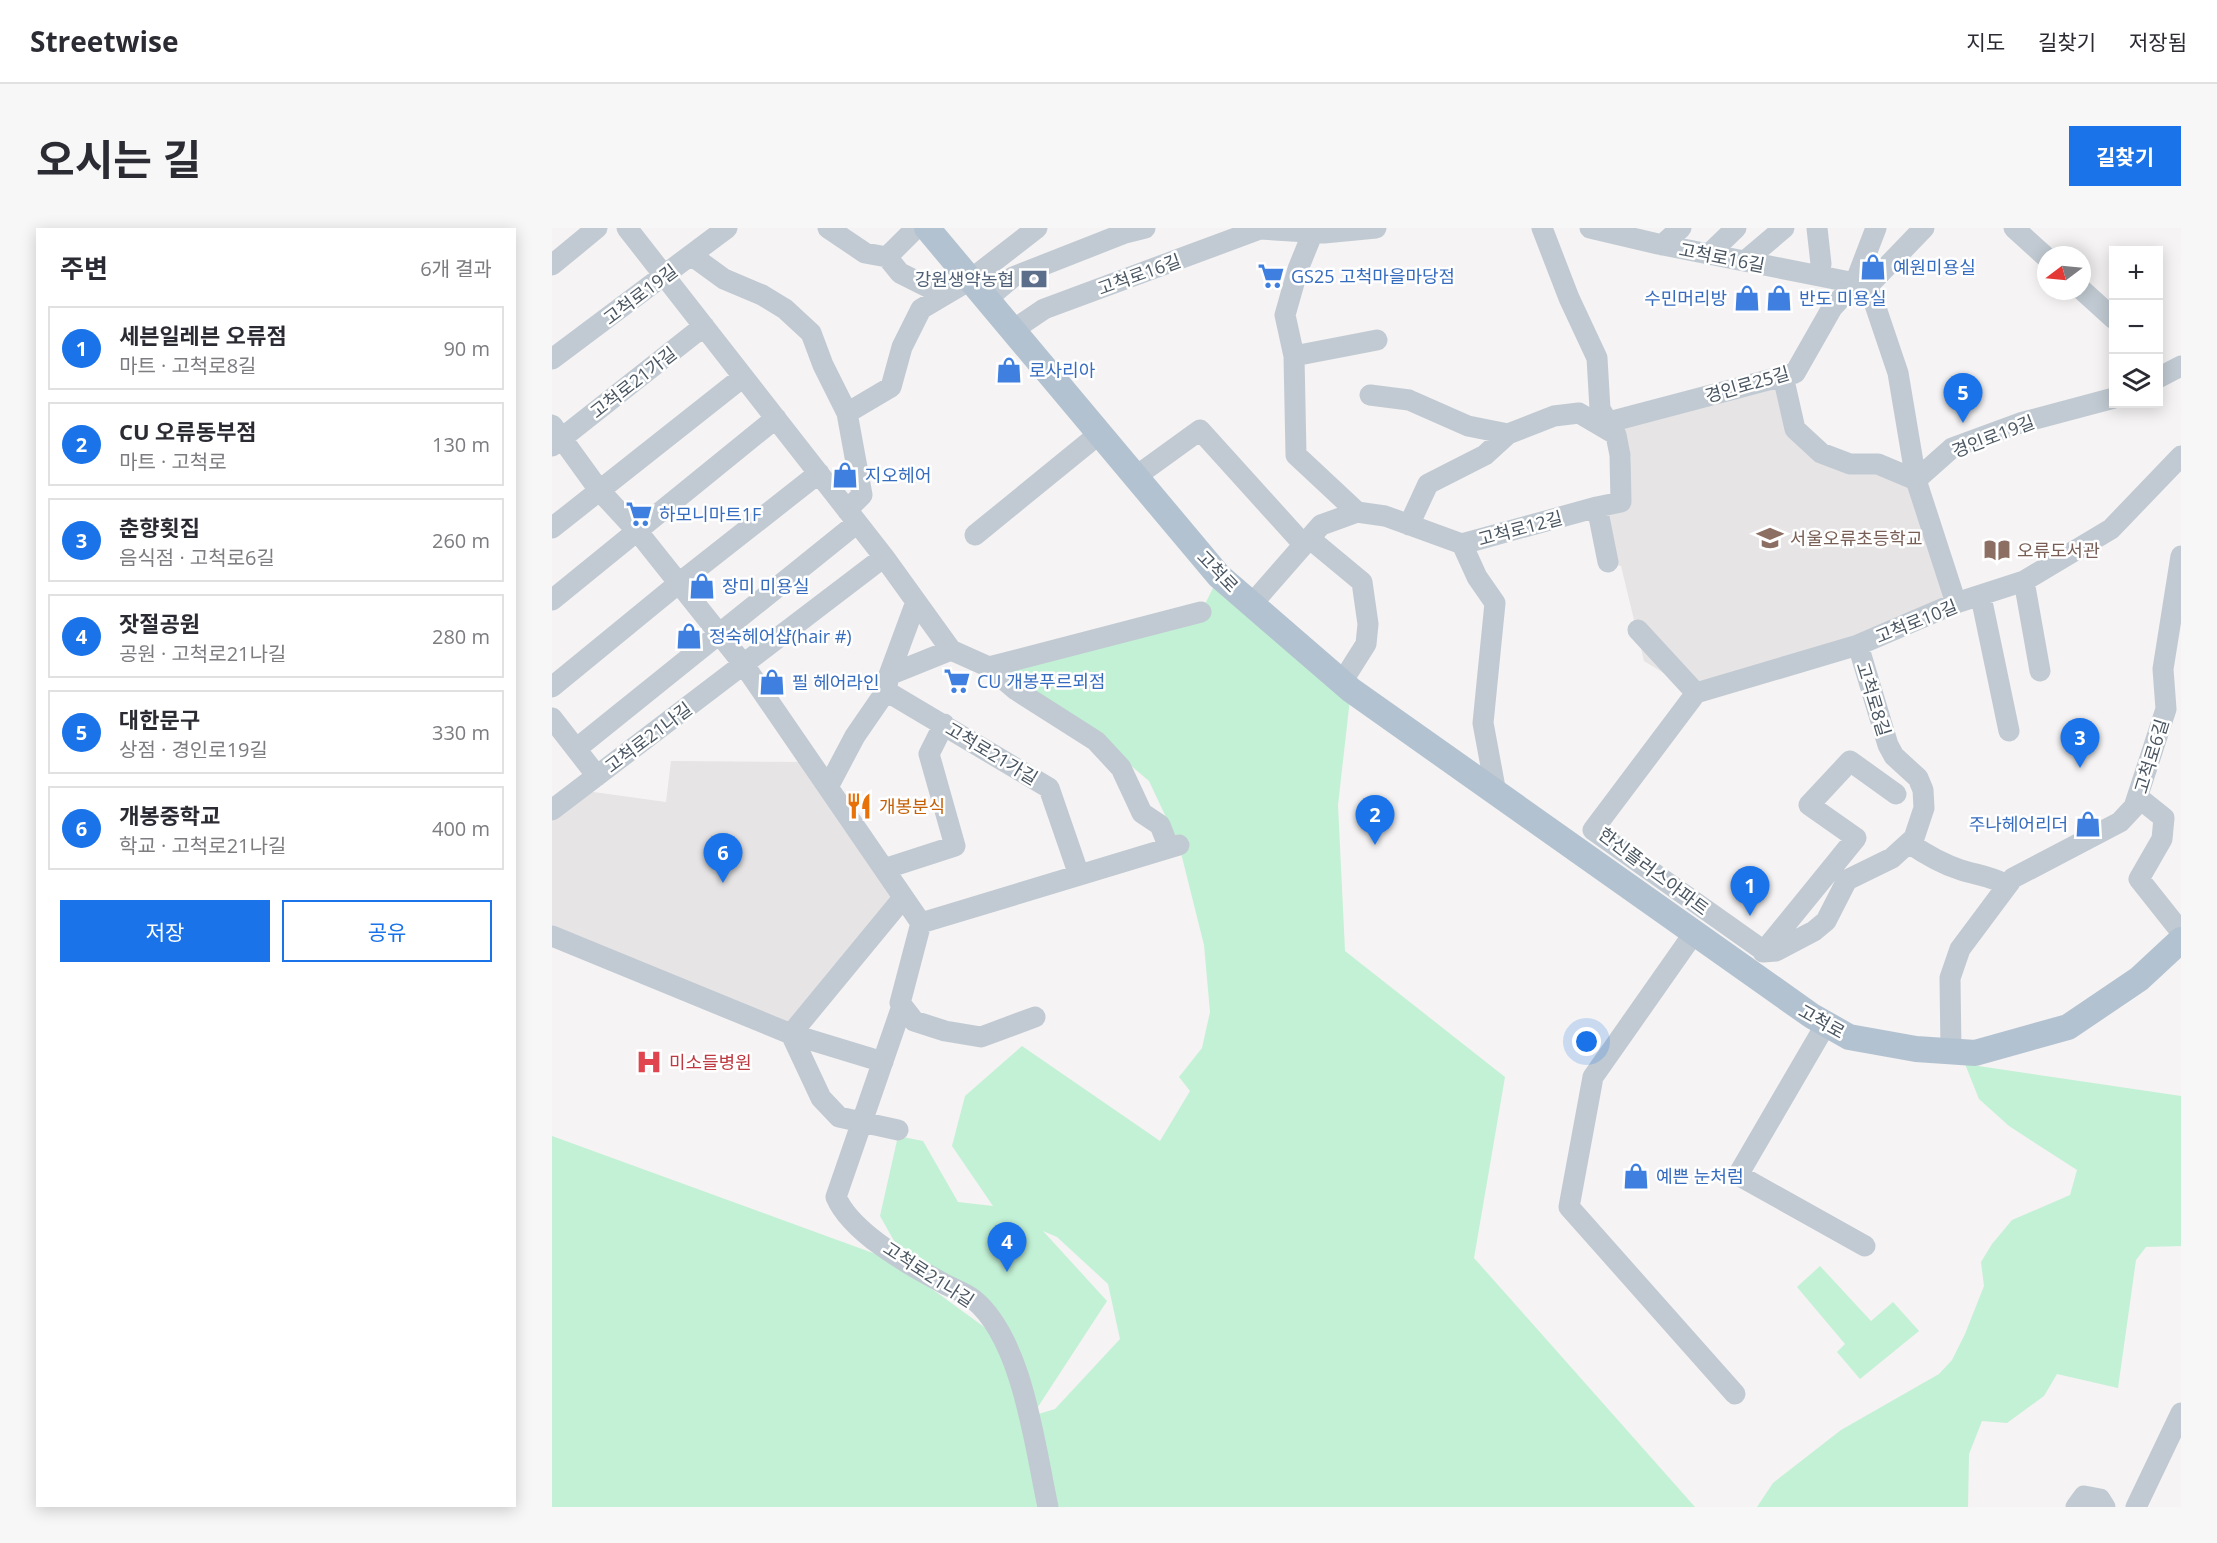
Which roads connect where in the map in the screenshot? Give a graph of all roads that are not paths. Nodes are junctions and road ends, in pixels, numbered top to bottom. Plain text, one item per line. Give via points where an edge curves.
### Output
1 (597, 228) edge
2 (627, 228) edge
3 (727, 228) edge
4 (828, 228) edge
5 (916, 228) edge
6 (927, 228) edge
7 (1037, 228) edge
8 (1145, 228) edge
9 (1265, 228) edge
10 (1376, 228) edge
11 (1542, 228) edge
12 (1590, 228) edge
13 (1681, 228) edge
14 (1736, 228) edge
15 (1784, 228) edge
16 (1817, 228) edge
17 (1876, 228) edge
18 (1924, 228) edge
19 (2014, 228) edge
20 (1313, 232) junction
21 (1635, 233) edge
22 (1662, 245) junction
23 (2037, 249) edge
24 (1709, 254) junction
25 (691, 255) junction
26 (887, 257) junction
27 (1745, 261) junction
28 (552, 265) edge
29 (664, 275) junction
30 (1817, 275) junction
31 (970, 279) junction
32 (1860, 286) junction
33 (944, 295) junction
34 (2091, 298) edge
35 (987, 299) junction
36 (2109, 314) edge
37 (704, 326) junction
38 (1013, 330) junction
39 (1377, 340) dead end
40 (1294, 356) junction
41 (552, 359) edge
42 (1783, 376) junction
43 (743, 377) junction
44 (1371, 395) dead end
45 (2109, 399) edge
46 (846, 413) junction
47 (776, 418) junction
48 (1612, 428) junction
49 (1099, 434) junction
50 (1508, 434) junction
51 (556, 436) edge
52 (2181, 456) edge
53 (819, 473) junction
54 (1135, 477) junction
55 (1916, 480) junction
56 (599, 490) junction
57 (1597, 507) junction
58 (1357, 512) junction
59 (852, 516) junction
60 (1409, 525) junction
61 (552, 528) edge
62 (638, 532) junction
63 (975, 535) dead end
64 (1307, 542) junction
65 (1462, 544) junction
66 (2181, 556) edge
67 (884, 557) junction
68 (1608, 562) dead end
69 (2024, 581) junction
70 (678, 583) junction
71 (1981, 597) junction
72 (552, 600) edge
73 (916, 602) junction
74 (1956, 603) junction
75 (1251, 605) junction
76 (1201, 612) dead end
77 (1638, 630) dead end
78 (721, 634) junction
79 (1858, 645) junction
80 (951, 650) junction
81 (744, 664) junction
82 (988, 667) junction
83 (2040, 671) dead end
84 (1342, 682) junction
85 (888, 683) junction
86 (552, 687) edge
87 (2181, 690) edge
88 (1696, 693) junction
89 (2166, 709) junction
90 (552, 718) edge
91 (945, 724) junction
92 (2009, 731) dead end
93 (576, 749) junction
94 (597, 776) junction
95 (828, 787) junction
96 (1496, 793) junction
97 (1896, 794) dead end
98 (2139, 798) junction
99 (552, 810) edge
100 (1909, 843) junction
101 (884, 869) junction
102 (1079, 875) junction
103 (2007, 885) junction
104 (903, 898) junction
105 (921, 923) junction
106 (2181, 932) edge
107 (1694, 933) junction
108 (552, 936) edge
109 (2181, 940) edge
110 (1764, 951) junction
111 (1748, 973) junction
112 (902, 1006) junction
113 (1035, 1017) dead end
114 (1826, 1024) junction
115 (791, 1034) junction
116 (1951, 1051) junction
117 (883, 1062) junction
118 (862, 1121) junction
119 (898, 1130) dead end
120 (1865, 1246) dead end
121 (1735, 1394) dead end
122 (2179, 1421) edge
123 (1048, 1507) edge
124 (2076, 1507) edge
125 (2105, 1507) edge
126 (2136, 1507) edge

1 - 28 street
2 - 29 street
3 - 25 street, 고척로19길
4 - 26 street via 865,253
5 - 26 street
6 - 31 main road, 고척로
7 - 31 street
8 - 35 street via 1012,277
9 - 20 street, 고척로16길
9 - 38 street, 고척로16길 via 1044,309
10 - 20 street, 고척로16길
11 - 48 street via 1597,358 1600,409
12 - 21 street, 고척로16길
13 - 22 street
14 - 24 street
15 - 27 street
16 - 30 street via 1821,264
17 - 32 street, 경인로25길
18 - 32 street
19 - 23 street
20 - 40 street via 1285,315
21 - 22 street, 고척로16길
22 - 24 street, 고척로16길
24 - 27 street, 고척로16길
25 - 29 street, 고척로19길
25 - 46 street via 724,279 784,309 811,333
26 - 33 street via 900,273
27 - 30 street, 고척로16길
29 - 37 street
29 - 41 street, 고척로19길
30 - 32 street, 고척로16길
31 - 33 street
31 - 35 main road, 고척로
32 - 42 street, 경인로25길 via 1832,308 1796,373
32 - 55 street via 1872,296 1898,374
33 - 46 street via 921,309 902,347 891,387
34 - 36 street
35 - 38 main road, 고척로
37 - 43 street
37 - 51 street, 고척로21가길
38 - 49 main road, 고척로
39 - 40 street
40 - 58 street via 1296,455
42 - 48 street, 경인로25길
42 - 55 street via 1796,429 1821,453 1850,464 1878,464
43 - 47 street
43 - 56 street
44 - 50 street via 1409,399 1468,426
45 - 55 street, 경인로19길 via 2020,423 1952,448
46 - 59 street via 862,495
47 - 53 street
47 - 62 street
48 - 50 street via 1579,413 1554,416
48 - 57 street, 고척로12길 via 1620,455 1621,502
49 - 54 main road, 고척로
49 - 63 street
50 - 60 street via 1485,455 1428,484
51 - 56 street
52 - 69 street, 고척로10길 via 2111,529
53 - 59 street
53 - 70 street
54 - 64 street via 1200,430
54 - 75 main road, 고척로 via 1219,576
55 - 74 street
56 - 61 street
56 - 62 street
57 - 65 street, 고척로12길
57 - 68 street
58 - 60 street, 고척로12길
58 - 64 street, 고척로12길 via 1321,525
59 - 67 street
59 - 78 street
60 - 65 street, 고척로12길
62 - 70 street
62 - 72 street
64 - 75 street, 고척로12길
64 - 84 street via 1362,582 1368,624 1366,644
65 - 96 street via 1495,603 1483,723
66 - 89 street, 고척로6길 via 2163,669
67 - 73 street
67 - 81 street
69 - 71 street, 고척로10길
69 - 83 street
70 - 78 street
70 - 86 street
71 - 74 street, 고척로10길
71 - 92 street
73 - 80 street
73 - 85 street
74 - 79 street, 고척로10길
75 - 84 main road, 고척로
76 - 82 street
77 - 88 street
78 - 81 street
78 - 93 street
79 - 88 street, 고척로10길
79 - 100 street, 고척로8길 via 1888,746 1918,778 1923,790 1920,824
80 - 82 street
80 - 85 street
81 - 94 street, 고척로21나길
81 - 95 street
82 - 102 street via 1016,690 1096,741 1121,768 1142,813 1160,825 1174,846
84 - 96 main road, 고척로
85 - 91 street, 고척로21가길
85 - 95 street
87 - 89 street
88 - 110 street, 한신플러스아파트 via 1593,830
89 - 98 street, 고척로6길
90 - 93 street
91 - 101 street via 929,754 955,846
91 - 102 street, 고척로21가길 via 1049,788
93 - 94 street
94 - 99 street, 고척로21나길
95 - 101 street
96 - 107 main road, 고척로
97 - 110 street via 1850,761 1809,805 1856,838
98 - 103 street, 고척로6길 via 2120,822 2013,878
98 - 106 street via 2164,818 2162,839 2139,879
100 - 103 street via 1930,858
100 - 110 street, 고척로8길 via 1892,858 1847,880 1826,921 1814,931 1776,951
101 - 104 street
102 - 105 street
103 - 116 street, 고척로6길 via 1960,949 1950,978
104 - 105 street
104 - 115 street
105 - 112 street, 고척로21나길
107 - 111 main road, 고척로
107 - 121 street via 1593,1077 1569,1207
108 - 115 street
109 - 116 main road, 고척로 via 2139,979 2068,1027 1975,1053
110 - 111 street
111 - 114 main road, 고척로
112 - 113 street via 914,1021 981,1037
112 - 117 street, 고척로21나길
114 - 116 main road, 고척로 via 1849,1037
114 - 120 street via 1738,1174
115 - 117 street
115 - 118 street via 821,1098 839,1117
117 - 118 street, 고척로21나길
118 - 119 street
118 - 123 street, 고척로21나길 via 836,1197 843,1213 910,1266 973,1299 996,1327 1020,1378
122 - 126 street
124 - 125 street via 2084,1496 2100,1499

